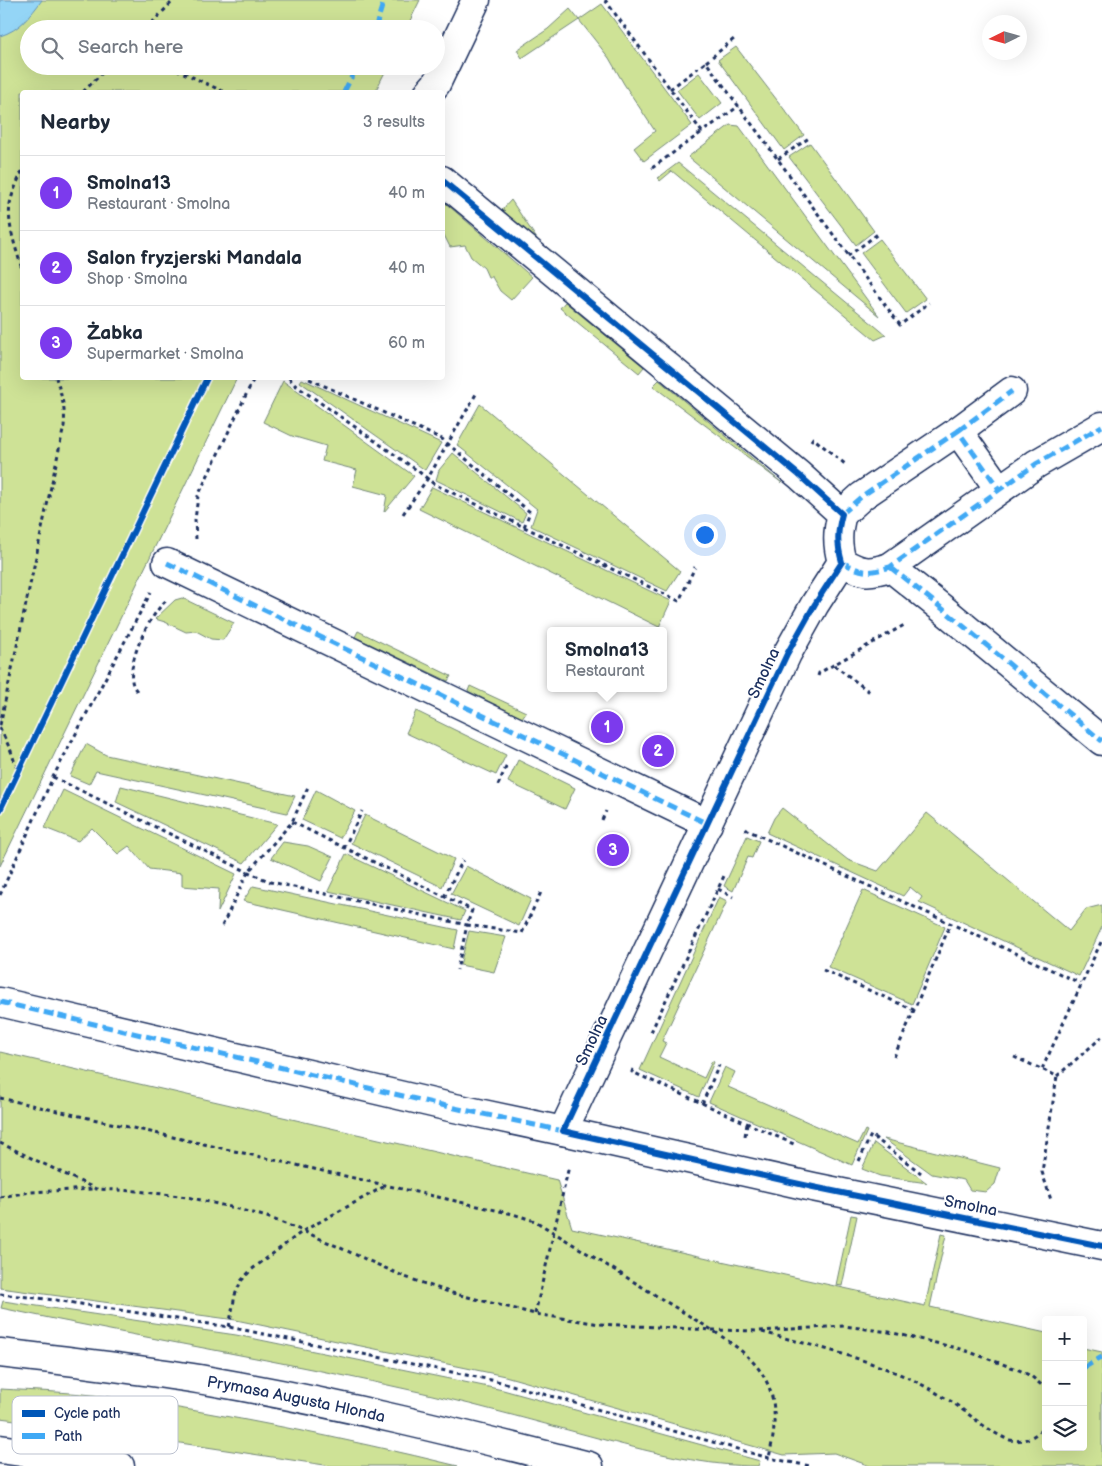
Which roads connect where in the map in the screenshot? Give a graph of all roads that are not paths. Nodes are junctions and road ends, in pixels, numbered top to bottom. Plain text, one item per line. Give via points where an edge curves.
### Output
1 (476, 0) edge
2 (445, 65) edge
3 (440, 75) edge
4 (431, 90) edge
5 (445, 182) edge
6 (1012, 391) dead end
7 (1102, 426) edge
8 (958, 431) junction
9 (999, 489) junction
10 (842, 514) junction
11 (842, 562) junction
12 (167, 563) road end
13 (890, 567) junction
14 (1102, 741) edge
15 (708, 824) junction
16 (0, 1002) edge
17 (569, 1133) junction
18 (1102, 1246) edge
19 (0, 1353) edge
20 (35, 1454) edge
21 (120, 1466) edge
22 (589, 1466) edge

1 - 2 street
3 - 4 street
5 - 10 street via 800,475
6 - 8 street
7 - 9 street
8 - 9 street
8 - 10 street via 862,496
9 - 13 street
10 - 11 street via 837,532
11 - 13 street via 857,570 874,572
11 - 15 street, Smolna via 787,654
12 - 15 street
13 - 14 street
15 - 17 street, Smolna
16 - 17 street
17 - 18 street, Smolna
19 - 22 street, Prymasa Augusta Hlonda via 238,1386 454,1432
20 - 21 street

